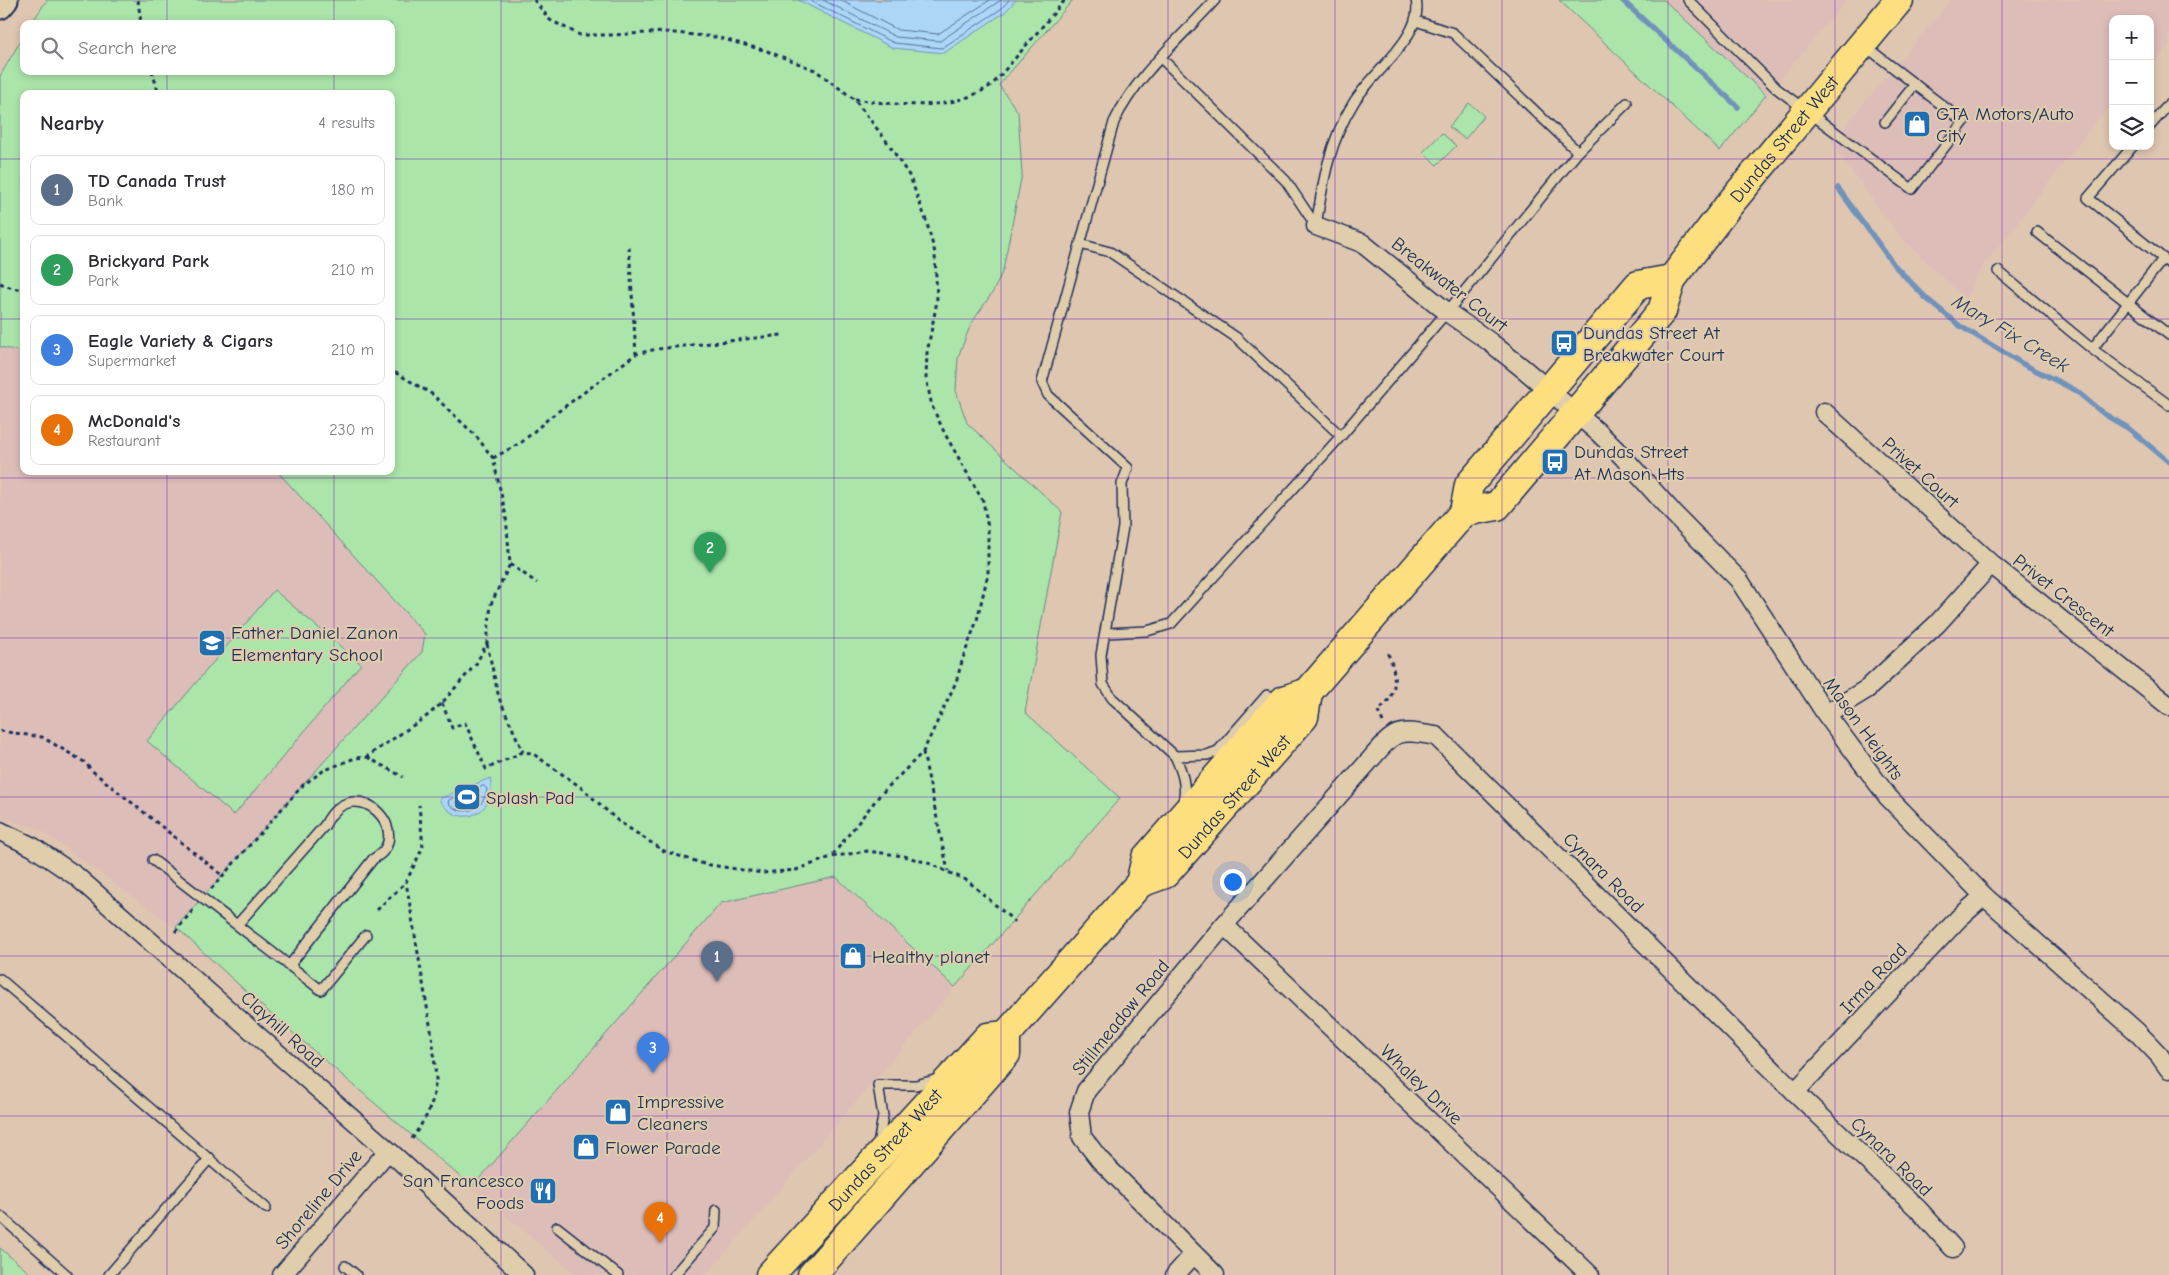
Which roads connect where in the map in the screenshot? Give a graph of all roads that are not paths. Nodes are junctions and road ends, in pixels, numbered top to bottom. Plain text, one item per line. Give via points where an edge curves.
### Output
1 (5, 0) edge
2 (1215, 0) edge
3 (1416, 0) edge
4 (1688, 0) edge
5 (1899, 0) edge
6 (0, 6) edge
7 (1416, 21) junction
8 (1862, 44) junction
9 (1161, 58) junction
10 (1915, 84) junction
11 (1627, 103) dead end
12 (2169, 104) edge
13 (1806, 111) junction
14 (2154, 121) edge
15 (1885, 122) dead end
16 (2130, 150) edge
17 (1578, 152) junction
18 (1316, 226) junction
19 (2037, 232) dead end
20 (1080, 244) junction
21 (2166, 261) edge
22 (1998, 271) dead end
23 (1672, 279) junction
24 (2128, 302) junction
25 (1447, 312) junction
26 (2169, 335) edge
27 (2092, 349) junction
28 (1549, 391) junction
29 (2169, 406) edge
30 (1824, 412) dead end
31 (1576, 414) junction
32 (1341, 436) junction
33 (1464, 512) junction
34 (1991, 564) junction
35 (1106, 633) junction
36 (1296, 696) junction
37 (2169, 706) edge
38 (1826, 714) junction
39 (1175, 756) junction
40 (1175, 825) junction
41 (0, 831) edge
42 (153, 860) dead end
43 (1140, 883) junction
44 (1984, 896) junction
45 (237, 925) junction
46 (1224, 925) junction
47 (366, 935) dead end
48 (289, 966) junction
49 (0, 979) edge
50 (1006, 1035) junction
51 (2169, 1069) edge
52 (953, 1075) junction
53 (1796, 1092) junction
54 (388, 1151) junction
55 (210, 1158) junction
56 (875, 1161) junction
57 (266, 1208) dead end
58 (716, 1210) dead end
59 (0, 1216) edge
60 (557, 1227) dead end
61 (1953, 1248) dead end
62 (1194, 1254) junction
63 (345, 1266) dead end
64 (67, 1275) edge
65 (109, 1275) edge
66 (282, 1275) edge
67 (356, 1275) edge
68 (524, 1275) edge
69 (618, 1275) edge
70 (674, 1275) edge
71 (770, 1275) edge
72 (812, 1275) edge
73 (1175, 1275) edge
74 (1215, 1275) edge
75 (1590, 1275) edge

1 - 6 street
2 - 9 lane
3 - 7 lane
4 - 13 lane via 1776,88
5 - 8 main road, Dundas Street West
7 - 17 lane via 1453,33
7 - 18 lane via 1409,35 1368,82 1342,122 1323,176
8 - 10 lane
8 - 13 main road, Dundas Street West
9 - 18 lane via 1286,181
9 - 20 lane via 1137,83 1114,122
10 - 13 lane via 1964,122 1912,188
10 - 15 lane
11 - 17 lane
12 - 14 lane
13 - 23 main road, Dundas Street West
16 - 21 lane via 2088,198
17 - 25 lane
18 - 25 street, Breakwater Court via 1362,243
19 - 24 lane
20 - 32 lane via 1110,252 1237,338
20 - 35 lane via 1042,382 1048,395 1128,468 1122,484 1123,527
21 - 24 lane
22 - 27 lane
23 - 28 main road via 1638,285
23 - 31 main road, Dundas Street West via 1662,311
24 - 26 lane
24 - 27 lane
25 - 28 street, Breakwater Court via 1490,342
25 - 32 lane
27 - 29 lane
28 - 31 street, Mason Heights
28 - 33 main road via 1469,485
30 - 34 street, Privet Court
31 - 33 main road, Dundas Street West via 1498,506
31 - 38 street, Mason Heights via 1623,457 1739,580
32 - 35 lane via 1171,624 1147,631
33 - 36 main road, Dundas Street West
34 - 37 street, Privet Crescent
34 - 38 street, Privet Crescent via 1938,624 1867,689
35 - 39 lane via 1101,655 1103,684 1112,698
36 - 39 lane via 1267,695 1218,751 1207,755
36 - 40 main road, Dundas Street West
36 - 43 main road, Dundas Street West via 1304,717 1165,874
38 - 44 street, Mason Heights via 1888,797
39 - 40 lane via 1185,786 1184,800
40 - 43 main road, Dundas Street West via 1146,858
41 - 54 street, Clayhill Road via 33,847 76,876
42 - 45 lane
43 - 50 main road, Dundas Street West
44 - 51 street, Mason Heights via 2136,1031
44 - 53 street, Irma Road
45 - 48 lane
45 - 48 lane via 339,806 352,802 366,803 377,811 389,829 387,848 373,858
46 - 53 street, Cynara Road via 1390,736 1405,731 1436,736
46 - 62 street, Stillmeadow Road via 1086,1091 1080,1112 1082,1136 1100,1160
46 - 75 street, Whaley Drive
47 - 48 lane via 321,990
49 - 55 lane
50 - 52 main road, Dundas Street West via 988,1037
50 - 72 main road, Dundas Street West via 1006,1054
52 - 56 main road, Dundas Street West
52 - 56 lane via 916,1085 878,1085 882,1116
53 - 61 street, Cynara Road via 1918,1209
54 - 66 street, Shoreline Drive
54 - 68 street, Clayhill Road
55 - 57 lane
55 - 65 lane
56 - 71 main road, Dundas Street West
58 - 70 lane via 715,1228
59 - 64 lane
60 - 69 lane
62 - 73 street
62 - 74 street, Stillmeadow Road
63 - 67 lane

